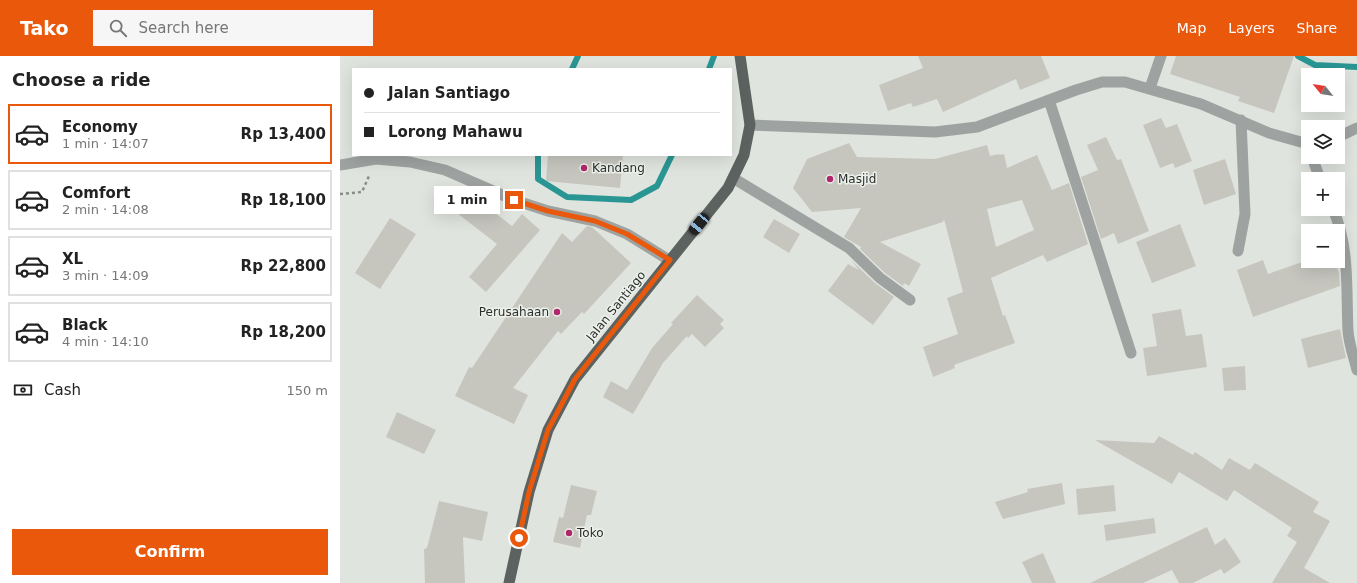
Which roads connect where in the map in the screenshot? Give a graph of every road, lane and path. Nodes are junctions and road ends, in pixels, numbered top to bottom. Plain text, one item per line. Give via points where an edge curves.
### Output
1 (1161, 56) edge
2 (740, 58) edge
3 (1150, 88) junction
4 (1049, 100) junction
5 (1241, 120) junction
6 (750, 125) junction
7 (1357, 128) edge
8 (1345, 134) edge
9 (1301, 143) edge
10 (376, 158) junction
11 (340, 165) edge
12 (733, 178) junction
13 (340, 194) edge
14 (1336, 216) edge
15 (1238, 251) dead end
16 (670, 260) junction
17 (910, 300) dead end
18 (1131, 353) dead end
19 (1357, 370) edge
20 (508, 583) edge

1 - 3 street
2 - 6 highway, Jalan Santiago
3 - 4 street via 1125,82 1102,82
3 - 5 street
4 - 6 street via 977,127 936,132
4 - 18 street
5 - 9 street via 1269,133
5 - 15 street via 1245,214
6 - 12 highway, Jalan Santiago via 744,156
7 - 8 street
10 - 11 street
10 - 13 path via 362,192
10 - 16 street via 444,170 514,200 548,211 595,221 627,234
12 - 16 highway, Jalan Santiago via 728,188
12 - 17 street via 849,248 880,278
14 - 19 street via 1346,253 1348,332
16 - 20 highway, Jalan Santiago via 575,379 548,430 529,492

